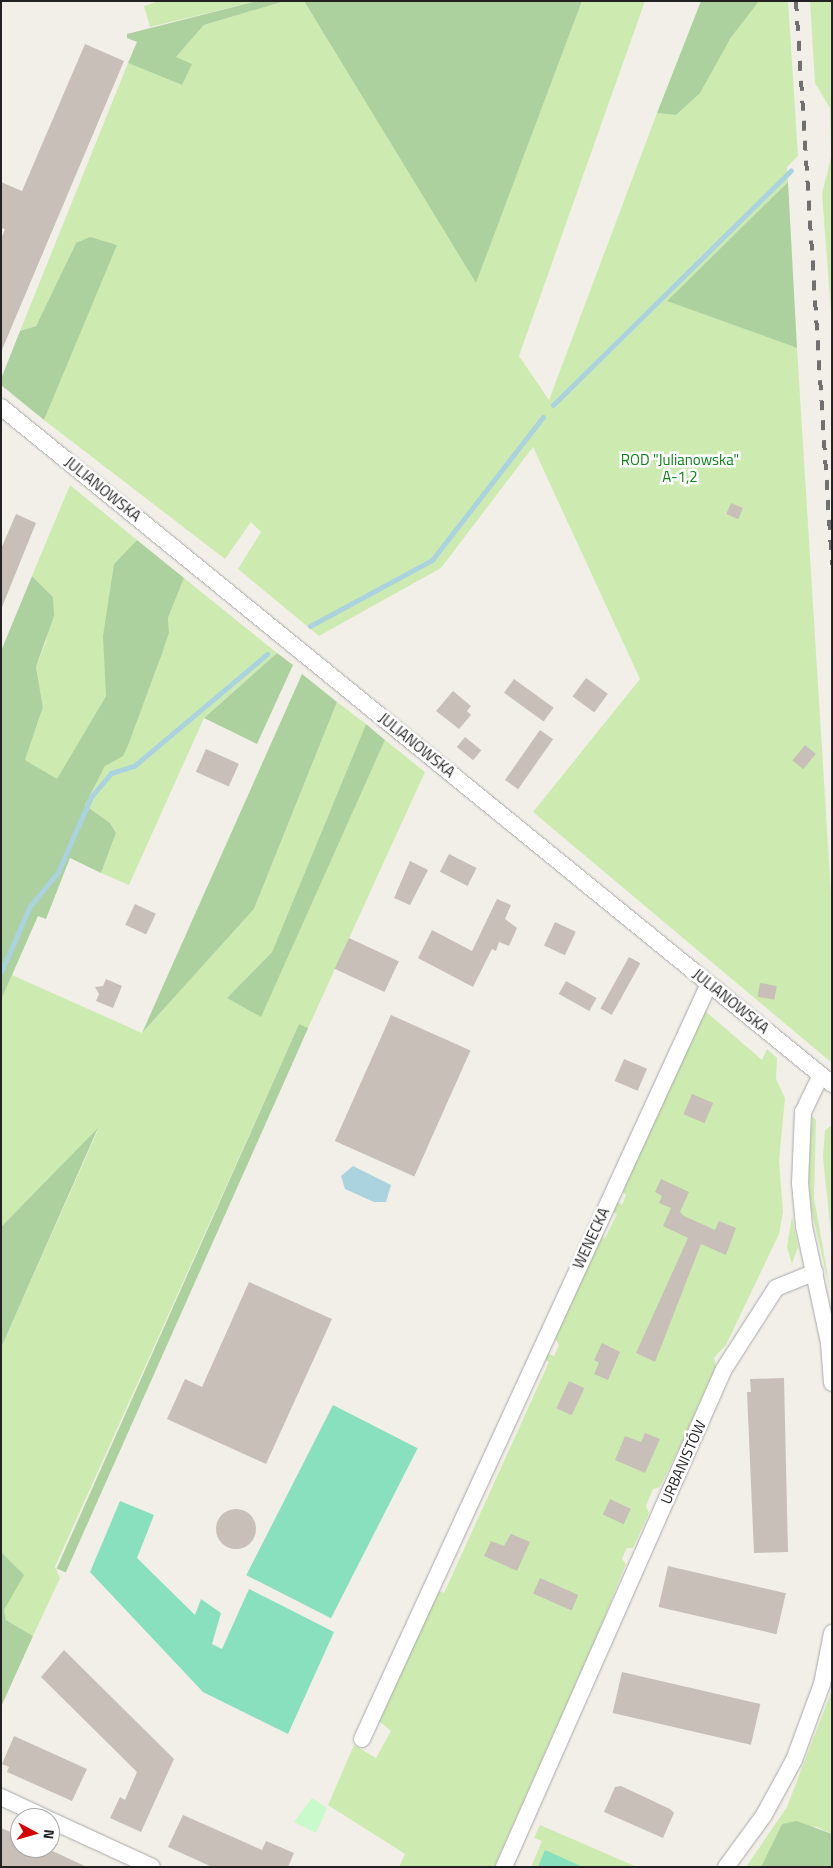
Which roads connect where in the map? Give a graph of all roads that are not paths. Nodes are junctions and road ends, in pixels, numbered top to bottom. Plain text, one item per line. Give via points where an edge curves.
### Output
1 (1, 407) edge
2 (709, 984) junction
3 (826, 1080) edge
4 (815, 1272) junction
5 (832, 1383) edge
6 (832, 1633) edge
7 (362, 1739) dead end
8 (1, 1797) edge
9 (25, 1808) edge
10 (60, 1825) edge
11 (152, 1867) edge
12 (504, 1867) edge
13 (726, 1867) edge

1 - 2 street, JULIANOWSKA
2 - 3 street, JULIANOWSKA
2 - 7 street, WENECKA
3 - 4 street via 803,1112 799,1149 801,1206
4 - 5 street via 829,1342
4 - 12 street, URBANISTÓW via 776,1288 724,1369
6 - 13 street via 822,1684 794,1760 764,1815
8 - 9 street
10 - 11 street

